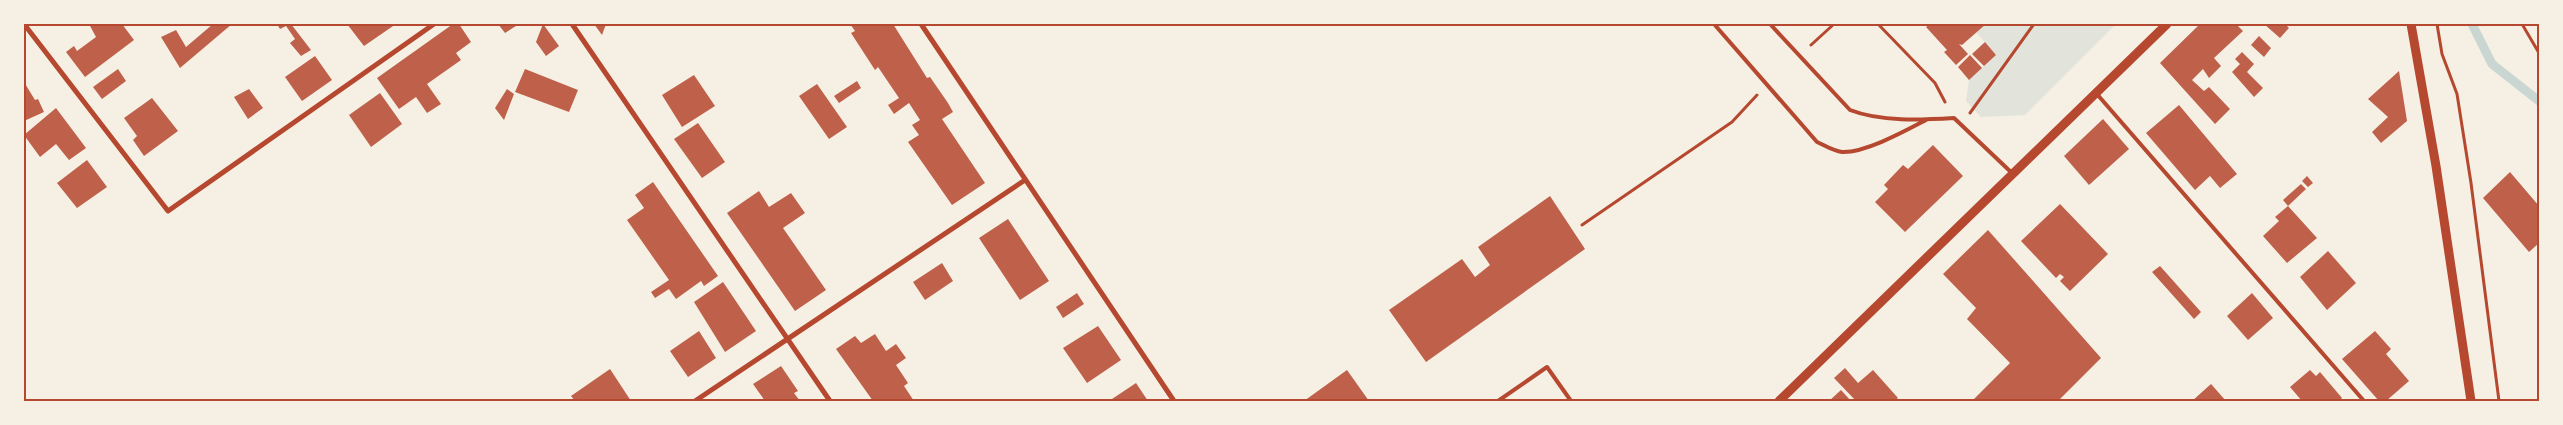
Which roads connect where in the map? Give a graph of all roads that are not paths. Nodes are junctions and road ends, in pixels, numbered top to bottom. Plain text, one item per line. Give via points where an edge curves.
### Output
1 (24, 24) edge
2 (434, 24) edge
3 (572, 24) edge
4 (921, 24) edge
5 (1714, 24) edge
6 (1770, 24) edge
7 (2167, 24) edge
8 (2411, 24) edge
9 (2096, 93) junction
10 (1928, 119) junction
11 (2013, 174) junction
12 (1025, 180) junction
13 (786, 339) junction
14 (695, 401) edge
15 (830, 401) edge
16 (1174, 401) edge
17 (1498, 401) edge
18 (1571, 401) edge
19 (1779, 401) edge
20 (2364, 401) edge
21 (2471, 401) edge

1 - 2 street via 168,211
3 - 13 street
4 - 12 street
5 - 10 lane via 1817,142 1832,150 1844,152 1880,142
6 - 10 lane via 1850,110 1865,116
7 - 9 street
8 - 21 street
9 - 11 street
9 - 20 lane
10 - 11 lane via 1954,118
11 - 19 street
12 - 13 street
12 - 16 street
13 - 14 street
13 - 15 street
17 - 18 lane via 1547,367

